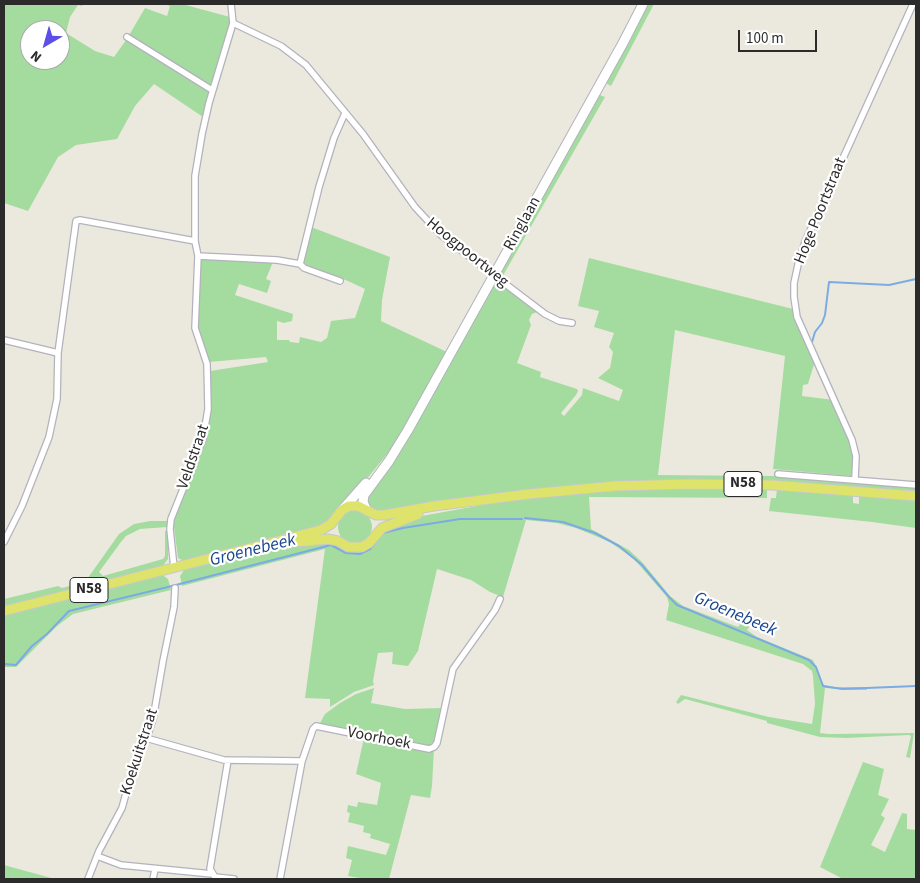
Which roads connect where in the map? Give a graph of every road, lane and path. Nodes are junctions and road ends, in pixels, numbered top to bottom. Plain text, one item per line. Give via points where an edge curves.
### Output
1 (231, 4) edge
2 (643, 4) edge
3 (912, 4) edge
4 (233, 23) junction
5 (127, 37) dead end
6 (212, 90) junction
7 (345, 113) junction
8 (195, 241) junction
9 (198, 256) junction
10 (300, 264) junction
11 (494, 276) junction
12 (340, 281) dead end
13 (572, 323) dead end
14 (4, 340) edge
15 (58, 353) junction
16 (400, 443) junction
17 (778, 474) dead end
18 (855, 479) junction
19 (916, 485) edge
20 (916, 496) edge
21 (448, 505) junction
22 (368, 511) junction
23 (339, 513) junction
24 (373, 537) junction
25 (338, 541) junction
26 (4, 542) edge
27 (258, 547) junction
28 (174, 568) junction
29 (176, 588) dead end
30 (500, 599) dead end
31 (4, 611) edge
32 (146, 738) junction
33 (228, 760) junction
34 (302, 761) junction
35 (97, 856) junction
36 (155, 869) junction
37 (214, 877) edge
38 (88, 879) edge
39 (153, 879) edge
40 (234, 879) edge
41 (280, 879) edge

1 - 4 street, Veldstraat
2 - 11 main road, Ringlaan
3 - 18 street, Hoge Poortstraat via 808,234 794,283 794,306 801,326 852,440 856,456
4 - 6 street, Veldstraat
4 - 7 street, Hoogpoortweg via 295,56 315,75
5 - 6 street
6 - 8 street, Veldstraat via 195,176
7 - 10 street via 324,170
7 - 11 street, Hoogpoortweg via 430,224
8 - 9 street, Veldstraat
8 - 15 street via 76,221
9 - 10 street
9 - 28 street, Veldstraat via 195,328 207,364 207,422 201,446 170,523
10 - 12 street
11 - 13 street, Hoogpoortweg via 545,314
11 - 16 main road, Ringlaan
14 - 15 street
15 - 26 street via 57,398 49,437
16 - 22 main road, Ringlaan via 364,495 363,502
16 - 23 main road, Ringlaan
17 - 18 street
18 - 19 street
20 - 21 main road, N58 via 771,485 671,484 529,494
21 - 22 main road, N58 via 384,515
21 - 24 main road, N58 via 392,523
22 - 23 main road via 349,506
22 - 24 main road via 376,524
23 - 25 main road via 333,524
23 - 27 main road, N58 via 321,530
24 - 25 main road via 362,547 355,548 348,548
25 - 27 main road, N58 via 323,539
27 - 28 main road, N58
28 - 31 main road, N58
29 - 32 street, Koekuitstraat via 154,719
30 - 34 street, Voorhoek via 453,668 434,747 429,749 316,726
32 - 33 street
32 - 35 street, Koekuitstraat via 133,763 122,808
33 - 34 street
33 - 37 street via 210,869
34 - 41 street, Voorhoek
35 - 36 street via 122,865
35 - 38 street, Koekuitstraat
36 - 37 street
36 - 39 street
37 - 40 street

